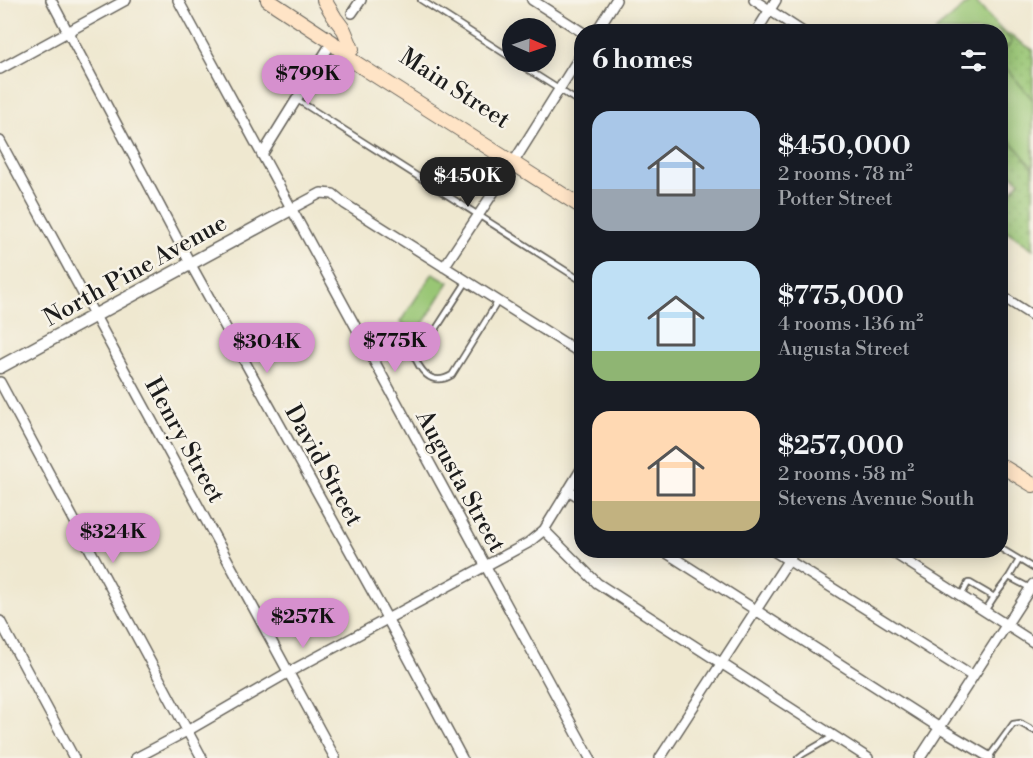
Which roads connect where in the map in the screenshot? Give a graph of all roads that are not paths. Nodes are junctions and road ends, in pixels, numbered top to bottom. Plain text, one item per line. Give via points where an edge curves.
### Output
1 (51, 0) edge
2 (126, 0) edge
3 (178, 0) edge
4 (268, 0) edge
5 (324, 0) edge
6 (361, 0) edge
7 (421, 0) edge
8 (532, 0) edge
9 (616, 0) edge
10 (754, 0) edge
11 (776, 0) edge
12 (770, 10) junction
13 (352, 13) dead end
14 (334, 18) junction
15 (601, 24) edge
16 (761, 24) edge
17 (791, 24) edge
18 (574, 27) edge
19 (68, 31) junction
20 (332, 42) junction
21 (352, 49) junction
22 (502, 52) edge
23 (574, 66) edge
24 (0, 69) edge
25 (533, 72) edge
26 (559, 89) junction
27 (296, 99) junction
28 (574, 99) edge
29 (0, 141) edge
30 (262, 156) junction
31 (515, 159) junction
32 (574, 192) edge
33 (574, 201) edge
34 (291, 209) junction
35 (480, 215) junction
36 (190, 263) junction
37 (444, 267) junction
38 (574, 276) edge
39 (467, 281) junction
40 (1008, 300) edge
41 (498, 301) junction
42 (95, 316) junction
43 (1033, 316) edge
44 (574, 349) edge
45 (412, 351) junction
46 (393, 360) dead end
47 (0, 368) edge
48 (0, 382) edge
49 (1008, 470) edge
50 (574, 481) edge
51 (1008, 481) edge
52 (1033, 485) edge
53 (568, 490) junction
54 (574, 494) edge
55 (1033, 495) edge
56 (544, 530) junction
57 (1008, 553) edge
58 (674, 558) edge
59 (784, 558) edge
60 (790, 558) edge
61 (902, 558) edge
62 (1019, 560) junction
63 (788, 561) junction
64 (485, 566) junction
65 (1033, 568) edge
66 (1009, 577) junction
67 (1032, 586) edge
68 (961, 596) junction
69 (994, 597) junction
70 (755, 610) junction
71 (985, 611) junction
72 (387, 618) junction
73 (0, 621) edge
74 (1006, 625) junction
75 (1033, 642) edge
76 (721, 664) junction
77 (289, 672) junction
78 (972, 676) junction
79 (940, 728) junction
80 (187, 730) junction
81 (1033, 730) edge
82 (834, 736) junction
83 (804, 756) edge
84 (74, 758) edge
85 (135, 758) edge
86 (202, 758) edge
87 (335, 758) edge
88 (462, 758) edge
89 (590, 758) edge
90 (660, 758) edge
91 (798, 758) edge
92 (868, 758) edge
93 (920, 758) edge
94 (989, 758) edge

1 - 19 street, David Street
2 - 19 street
3 - 30 street, Augusta Street
4 - 20 main road, Main Street
5 - 14 main road
6 - 13 street
7 - 22 lane
8 - 18 street
9 - 15 street
10 - 12 street
11 - 12 street
12 - 16 street
12 - 17 street
14 - 20 main road
14 - 21 main road
19 - 24 street
19 - 36 street, David Street
20 - 21 main road, Main Street
20 - 27 street
20 - 31 main road, Main Street via 348,58
21 - 31 main road, Main Street
23 - 26 street
25 - 26 lane
26 - 28 lane
26 - 31 street
27 - 30 street
27 - 35 lane
29 - 42 street, Henry Street
30 - 34 street, Augusta Street
31 - 32 main road, Main Street
31 - 33 main road, Main Street
31 - 35 street
34 - 36 street, North Pine Avenue
34 - 37 street via 321,193 333,194
34 - 64 street, Augusta Street
35 - 37 street
35 - 38 lane
36 - 42 street, North Pine Avenue
36 - 72 street, David Street
37 - 39 street
39 - 41 street
39 - 45 lane via 428,343
40 - 43 street
41 - 44 street
41 - 45 lane via 452,375 431,378 419,368
42 - 47 street, North Pine Avenue
42 - 77 street, Henry Street
45 - 46 lane
48 - 80 street
49 - 52 main road
50 - 53 street
51 - 55 main road
53 - 54 street
53 - 56 street
56 - 64 street
56 - 76 street via 597,583
57 - 62 lane
58 - 70 street
59 - 63 street
60 - 63 street
61 - 68 street
62 - 65 lane
62 - 66 lane
63 - 70 street
63 - 78 street
64 - 72 street
64 - 89 street, Augusta Street
66 - 67 lane
66 - 69 lane
67 - 74 street
68 - 69 lane via 970,583
68 - 71 street
69 - 71 lane
70 - 76 street
70 - 79 street
71 - 74 street
72 - 77 street
72 - 88 street, David Street
73 - 84 street
74 - 75 street
74 - 78 street
76 - 82 street
76 - 90 street
77 - 80 street
77 - 87 street, Henry Street
78 - 79 street
79 - 93 street
79 - 94 street
80 - 85 street
80 - 86 street
81 - 94 lane via 1013,724
82 - 83 lane
82 - 92 street
83 - 91 lane

